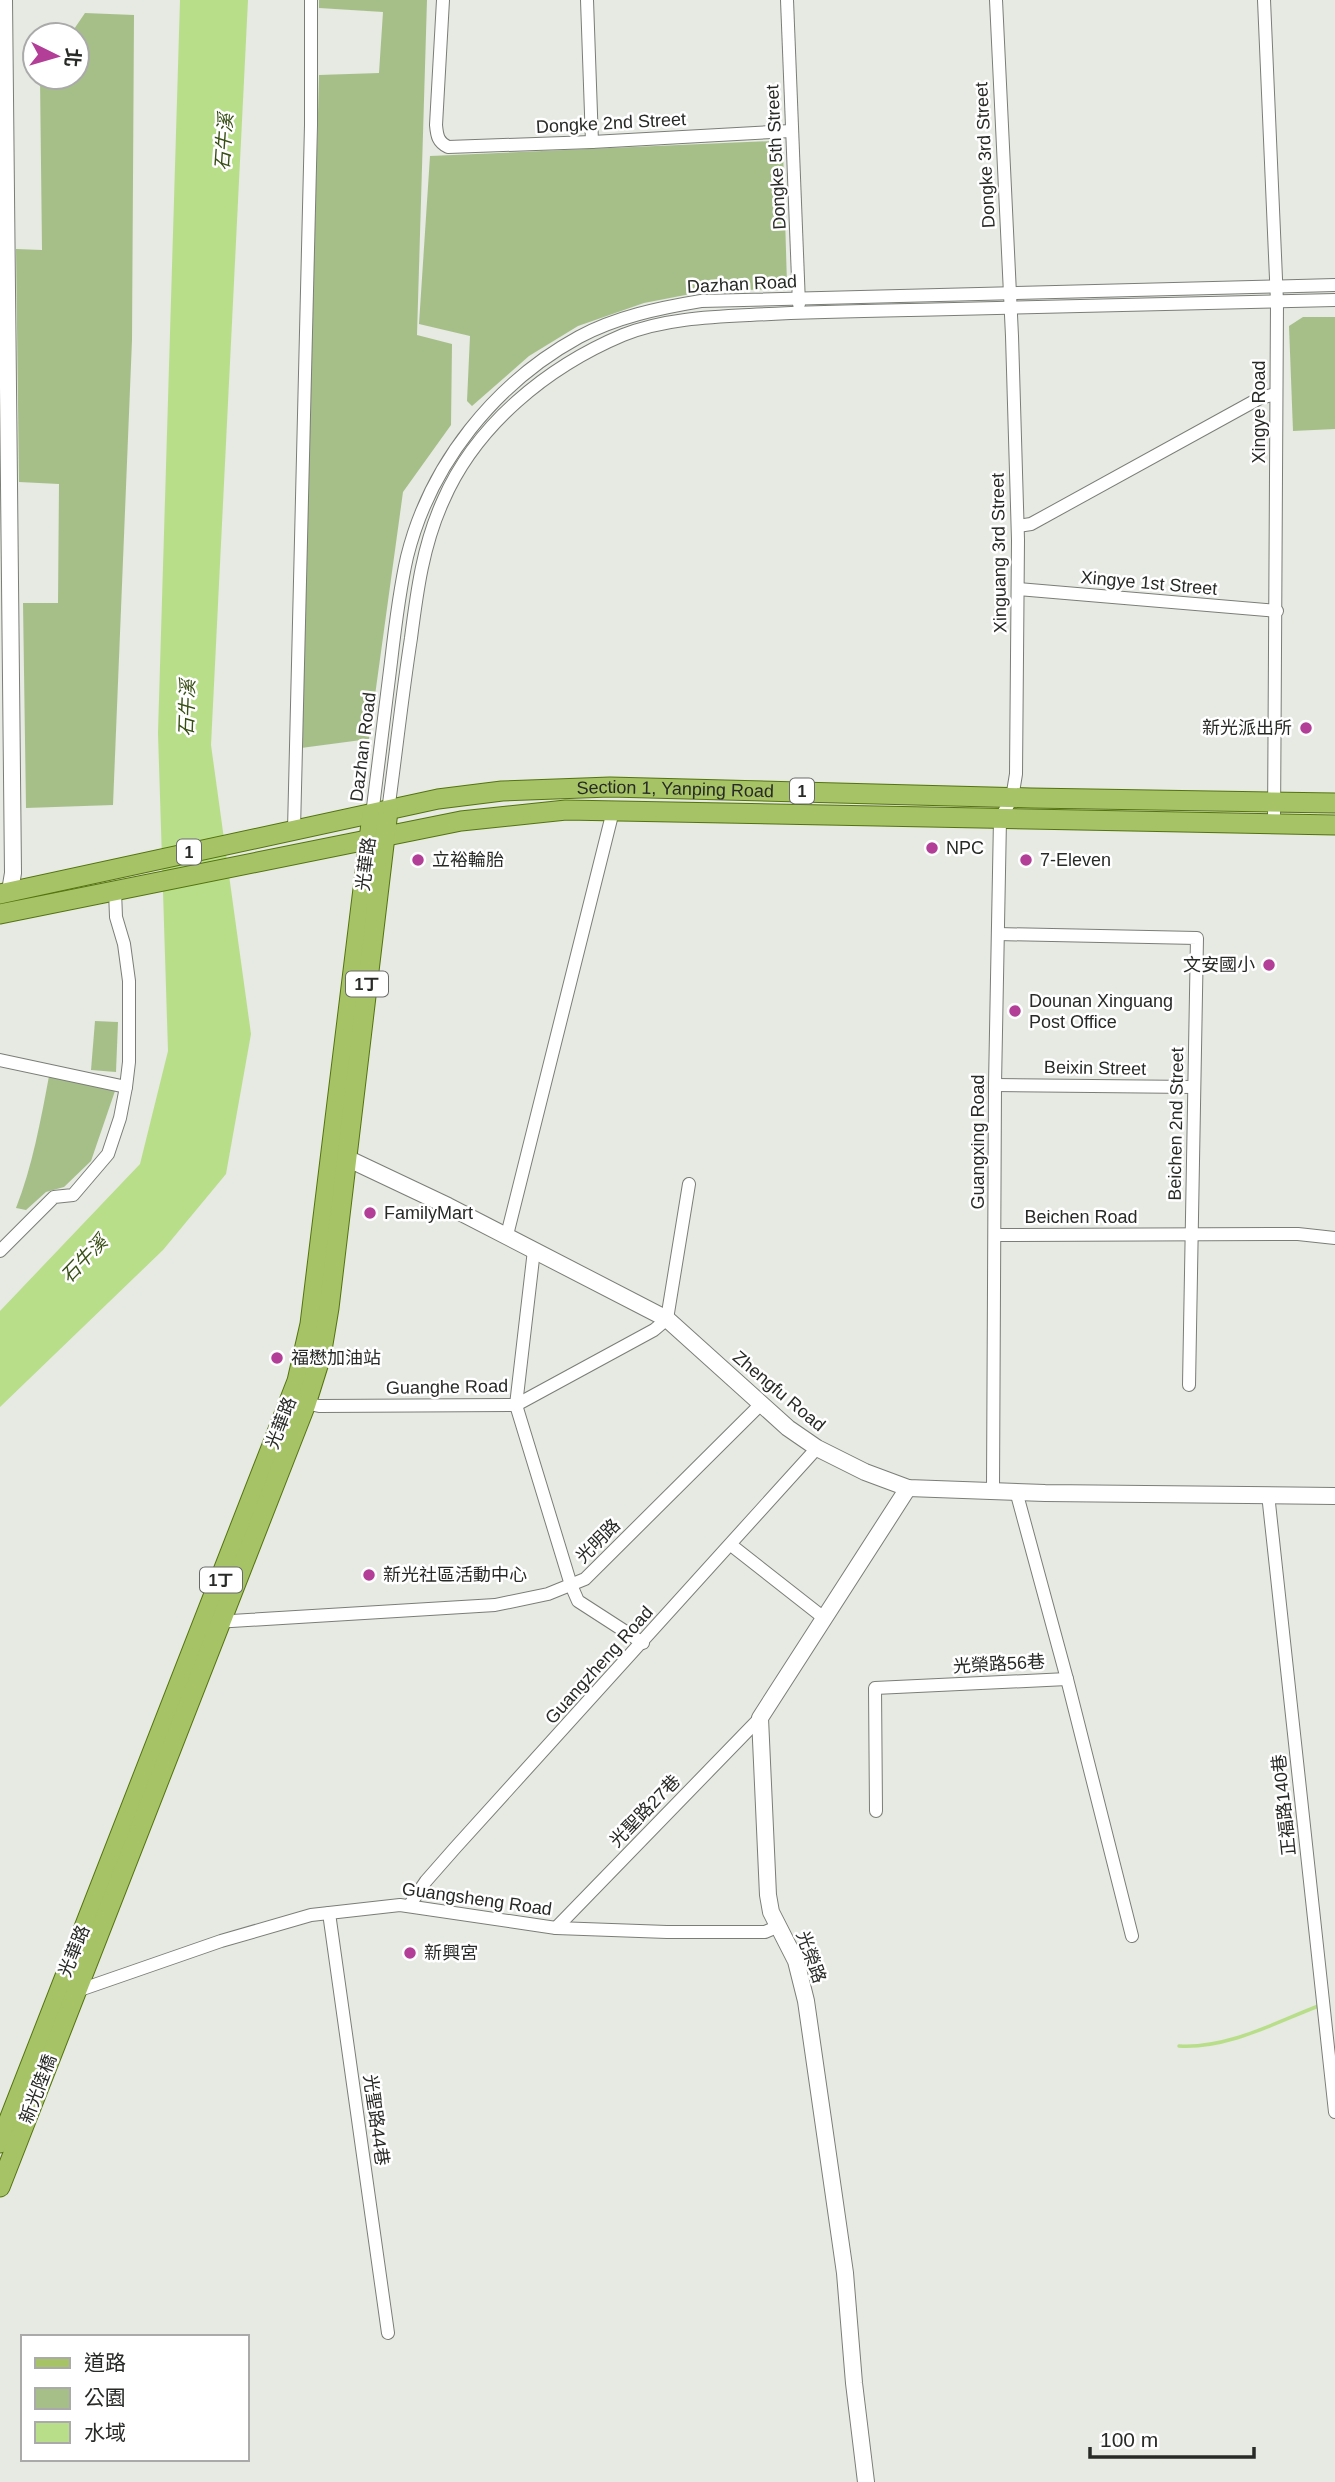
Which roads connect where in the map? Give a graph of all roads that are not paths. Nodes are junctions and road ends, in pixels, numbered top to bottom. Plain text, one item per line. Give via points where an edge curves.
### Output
1 (4, 0) edge
2 (311, 0) edge
3 (443, 0) edge
4 (587, 0) edge
5 (787, 0) edge
6 (996, 0) edge
7 (1264, 0) edge
8 (791, 131) junction
9 (592, 142) junction
10 (1335, 285) edge
11 (1276, 286) junction
12 (1009, 293) junction
13 (799, 298) junction
14 (1335, 300) edge
15 (1277, 302) junction
16 (1010, 308) junction
17 (799, 313) junction
18 (4, 385) edge
19 (1276, 394) junction
20 (1017, 526) junction
21 (1018, 590) junction
22 (1277, 611) junction
23 (5, 634) edge
24 (716, 788) junction
25 (857, 793) junction
26 (1012, 798) junction
27 (1275, 802) junction
28 (1335, 803) edge
29 (613, 811) junction
30 (380, 813) junction
31 (716, 814) junction
32 (856, 816) junction
33 (1000, 819) junction
34 (1274, 824) junction
35 (1335, 825) edge
36 (294, 830) junction
37 (377, 837) junction
38 (113, 891) junction
39 (3, 895) edge
40 (0, 914) edge
41 (998, 934) junction
42 (0, 1060) edge
43 (995, 1085) junction
44 (127, 1087) junction
45 (1194, 1087) junction
46 (339, 1154) junction
47 (689, 1184) dead end
48 (1192, 1233) junction
49 (507, 1235) junction
50 (996, 1235) junction
51 (1335, 1238) edge
52 (534, 1250) junction
53 (0, 1251) edge
54 (667, 1320) junction
55 (1189, 1385) dead end
56 (298, 1401) junction
57 (516, 1405) junction
58 (760, 1405) junction
59 (817, 1448) junction
60 (908, 1488) junction
61 (993, 1489) junction
62 (1016, 1491) junction
63 (1268, 1494) junction
64 (1335, 1496) edge
65 (731, 1545) junction
66 (571, 1585) junction
67 (824, 1618) junction
68 (212, 1621) junction
69 (643, 1643) junction
70 (1067, 1679) junction
71 (760, 1718) junction
72 (876, 1811) dead end
73 (409, 1906) junction
74 (329, 1913) junction
75 (779, 1926) junction
76 (556, 1928) junction
77 (1132, 1936) dead end
78 (66, 1994) junction
79 (1335, 2112) edge
80 (0, 2143) edge
81 (0, 2187) edge
82 (388, 2333) dead end
83 (866, 2482) edge

1 - 18 street
2 - 36 street
3 - 9 street, Dongke 2nd Street via 437,137 441,143 448,147
4 - 9 street
5 - 8 street, Dongke 5th Street
6 - 12 street, Dongke 3rd Street
7 - 11 street, Xingye Road
8 - 9 street, Dongke 2nd Street
8 - 13 street, Dongke 5th Street
10 - 11 street, Dazhan Road
11 - 12 street, Dazhan Road
11 - 15 street, Xingye Road
12 - 13 street, Dazhan Road
12 - 16 street, Dongke 3rd Street
13 - 17 street, Dongke 5th Street
13 - 30 street, Dazhan Road via 701,301 631,316 579,337 539,363 509,385 472,425 443,468 407,556
14 - 15 street, Dazhan Road
15 - 16 street, Dazhan Road
15 - 19 street, Xingye Road
16 - 17 street, Dazhan Road
16 - 20 street, Xinguang 3rd Street
17 - 30 street, Dazhan Road via 702,318 625,335 570,362 519,399 471,453 443,499 419,575
18 - 23 street
19 - 20 street via 1260,398 1031,524
19 - 22 street, Xingye Road
20 - 21 street, Xinguang 3rd Street
21 - 22 street, Xingye 1st Street
21 - 26 street, Xinguang 3rd Street
22 - 27 street, Xingye Road
23 - 39 street via 13,873
24 - 25 main road, Section 1, Yanping Road / 1
24 - 30 main road, Section 1, Yanping Road / 1 via 502,791
24 - 31 main road
25 - 26 main road, Section 1, Yanping Road / 1
25 - 32 main road
26 - 27 main road, Section 1, Yanping Road / 1
26 - 33 street, Guangxing Road
27 - 28 main road, Section 1, Yanping Road / 1
27 - 34 street, Xingye Road
29 - 31 main road, Section 1, Yanping Road / 1
29 - 37 main road, Section 1, Yanping Road / 1 via 566,810 461,821
29 - 49 street
30 - 36 main road, Section 1, Yanping Road / 1
30 - 37 main road, 光華路 / 1丁
31 - 32 main road, Section 1, Yanping Road / 1
32 - 33 main road, Section 1, Yanping Road / 1
33 - 34 main road, Section 1, Yanping Road / 1
33 - 41 street, Guangxing Road
34 - 35 main road, Section 1, Yanping Road / 1
36 - 39 main road, Section 1, Yanping Road / 1
37 - 38 main road, Section 1, Yanping Road / 1
37 - 46 main road, 光華路 / 1丁
38 - 40 main road, 1
38 - 44 street via 128,981
41 - 43 street, Guangxing Road
41 - 45 street, Beichen 2nd Street via 1197,938
42 - 44 street
43 - 45 street, Beixin Street
43 - 50 street, Guangxing Road
44 - 53 street via 108,1154 73,1195 54,1197
45 - 48 street, Beichen 2nd Street
46 - 49 street, Zhengfu Road
46 - 56 main road, 光華路 / 1丁 via 327,1320 321,1356
47 - 54 street
48 - 50 street, Beichen Road
48 - 51 street, Beichen Road
48 - 55 street, Beichen 2nd Street
49 - 52 street, Zhengfu Road
50 - 61 street, Guangxing Road
52 - 54 street, Zhengfu Road
52 - 57 street
54 - 57 street, Guanghe Road
54 - 58 street, Zhengfu Road
56 - 57 street, Guanghe Road via 339,1406
56 - 68 main road, 光華路 / 1丁
57 - 66 street
58 - 59 street, Zhengfu Road
58 - 66 street, 光明路 via 585,1578
59 - 60 street, Zhengfu Road
59 - 65 street, Guangzheng Road
60 - 61 street, Zhengfu Road
60 - 67 street
61 - 62 street, Zhengfu Road
62 - 63 street, Zhengfu Road
62 - 70 street
63 - 64 street, Zhengfu Road
63 - 79 street, 正福路140巷
65 - 67 street
65 - 69 street, Guangzheng Road
66 - 68 street, 光明路 via 495,1605
66 - 69 street via 578,1601
67 - 71 street
68 - 78 main road, 光華路 / 1丁
69 - 73 street, Guangzheng Road
70 - 72 street, 光榮路56巷 via 875,1688
70 - 77 street, 光榮路56巷
71 - 75 street, 光榮路 via 768,1895
71 - 76 street, 光聖路27巷
73 - 74 street, Guangsheng Road
73 - 76 street, Guangsheng Road
74 - 78 street, Guangsheng Road via 244,1934
74 - 82 street, 光聖路44巷
75 - 76 street, Guangsheng Road via 765,1932
75 - 83 street, 光榮路 via 796,1961 806,2001 845,2273
78 - 80 main road, 新光陸橋 / 1丁
78 - 81 main road, 新光陸橋 / 1丁

